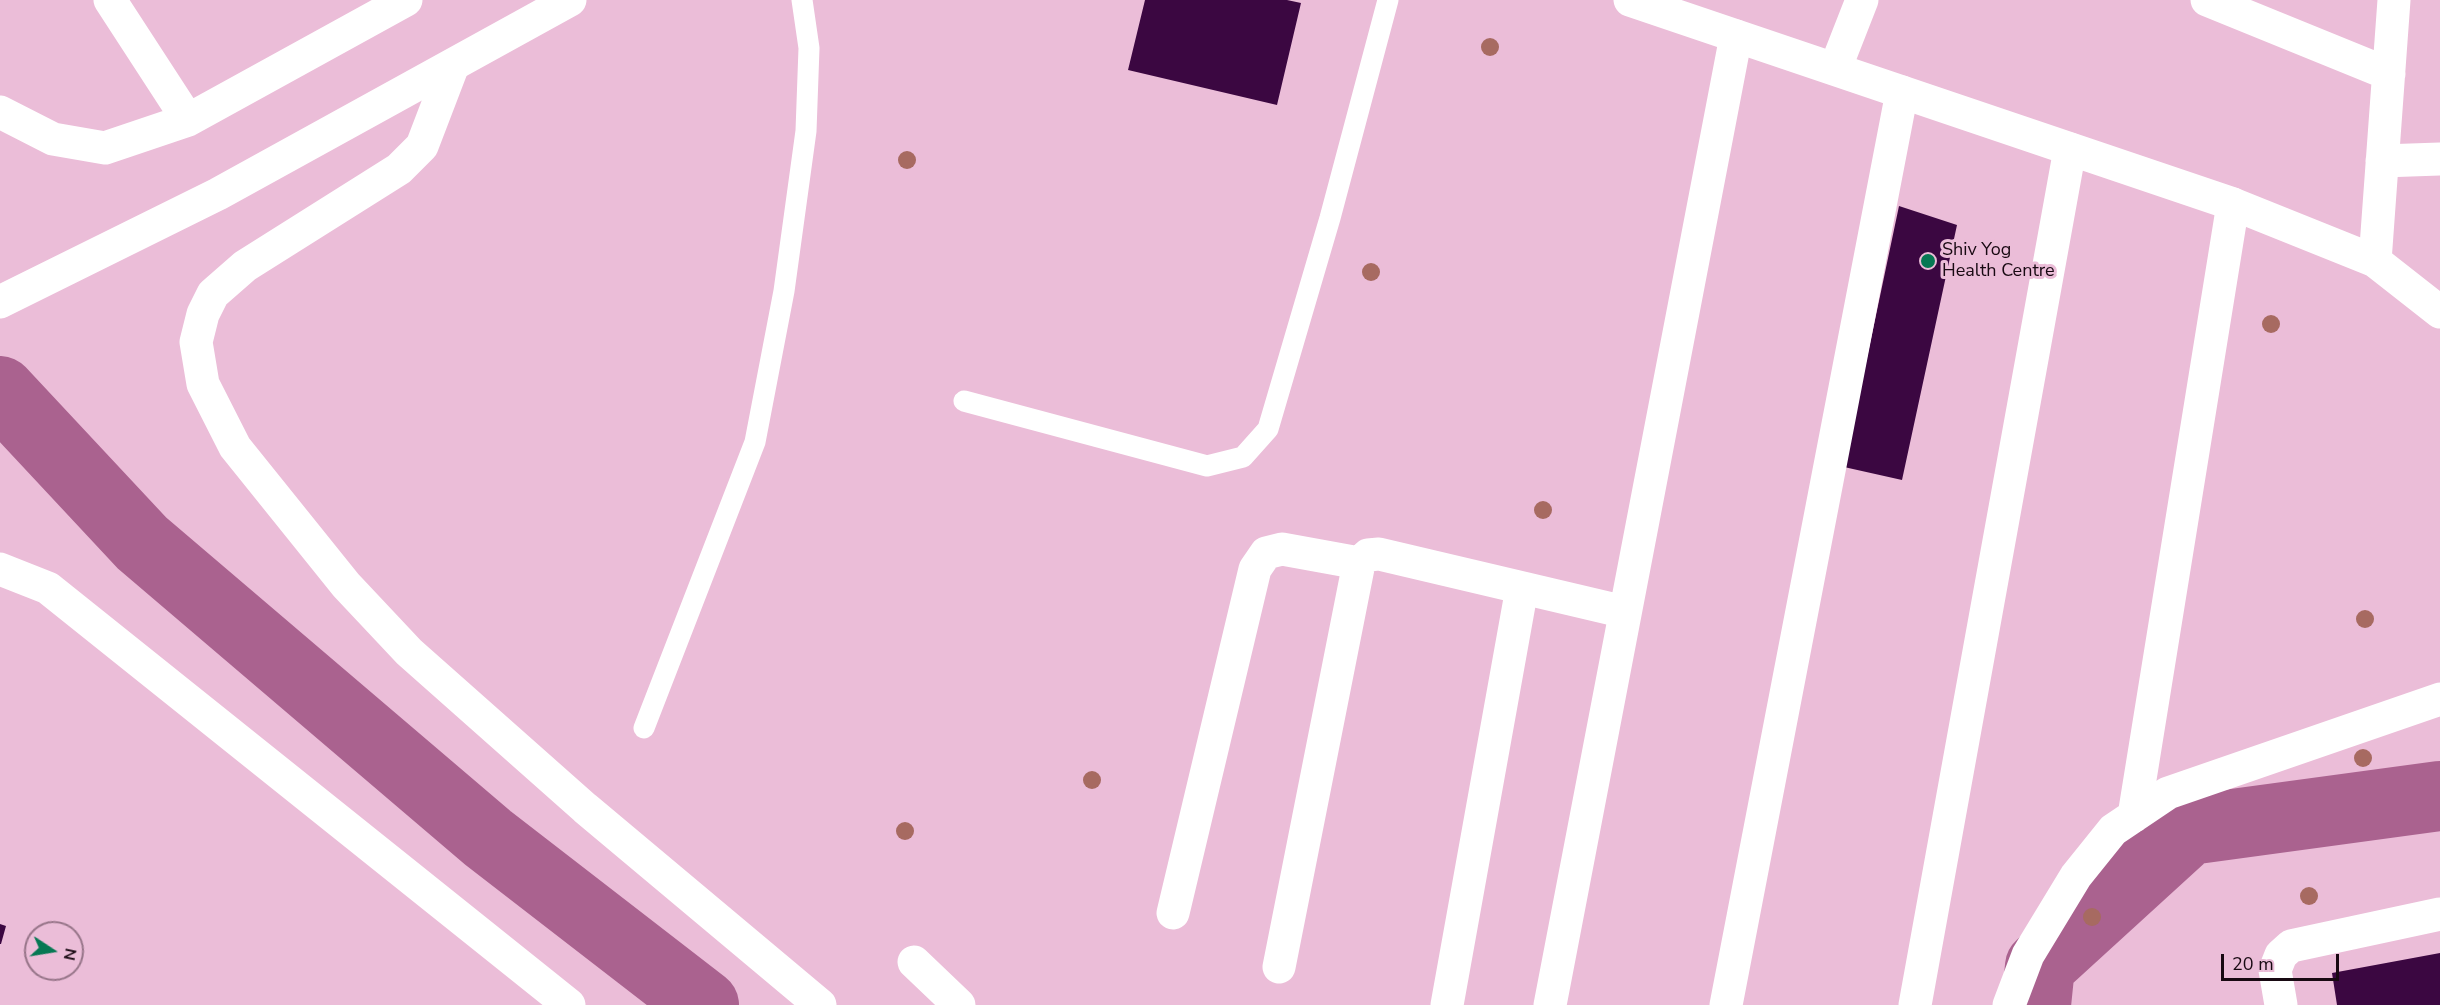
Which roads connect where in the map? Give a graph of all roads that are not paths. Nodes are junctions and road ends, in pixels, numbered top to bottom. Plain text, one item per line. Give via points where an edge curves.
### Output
1 (110, 0) edge
2 (406, 0) edge
3 (570, 0) edge
4 (802, 0) edge
5 (1388, 0) edge
6 (1630, 0) edge
7 (1862, 0) edge
8 (2207, 0) edge
9 (2394, 0) edge
10 (1736, 36) junction
11 (453, 65) junction
12 (1834, 69) junction
13 (2389, 74) junction
14 (1902, 92) junction
15 (0, 112) edge
16 (188, 120) junction
17 (2070, 149) junction
18 (2440, 159) edge
19 (2382, 161) junction
20 (2234, 204) junction
21 (2375, 261) junction
22 (0, 302) edge
23 (2440, 312) edge
24 (964, 401) dead end
25 (1359, 563) junction
26 (0, 569) edge
27 (1522, 588) junction
28 (1625, 612) junction
29 (2440, 699) edge
30 (645, 728) dead end
31 (2134, 816) junction
32 (1173, 913) dead end
33 (2440, 914) edge
34 (914, 962) dead end
35 (1280, 967) dead end
36 (569, 1005) edge
37 (820, 1005) edge
38 (959, 1005) edge
39 (1447, 1005) edge
40 (1550, 1005) edge
41 (1726, 1005) edge
42 (1915, 1005) edge
43 (2009, 1005) edge
44 (2281, 1005) edge

1 - 16 street
2 - 16 street
3 - 11 street
4 - 30 lane via 809,48 806,131 784,291 755,442
5 - 24 lane via 1268,429 1243,457 1207,466
6 - 10 street
7 - 12 street
8 - 13 street
9 - 13 street
10 - 12 street
10 - 28 street
11 - 22 street via 165,221
11 - 37 street via 422,146 399,169 245,266 213,294 196,342 203,384 235,447 346,585 409,652 585,808
12 - 14 street
13 - 19 street
14 - 17 street
14 - 41 street
15 - 16 street via 53,139 105,148
17 - 20 street
17 - 42 street
18 - 19 street
19 - 21 street
20 - 21 street
20 - 31 street
21 - 23 street
25 - 27 street via 1368,555 1379,554
25 - 32 street via 1282,549 1266,553 1256,569
25 - 35 street
26 - 36 street via 48,588
27 - 28 street
27 - 39 street
28 - 40 street
29 - 31 street via 2168,793
31 - 43 street via 2113,830 2076,876 2028,955
33 - 44 street via 2291,946 2280,955 2275,970
34 - 38 street

